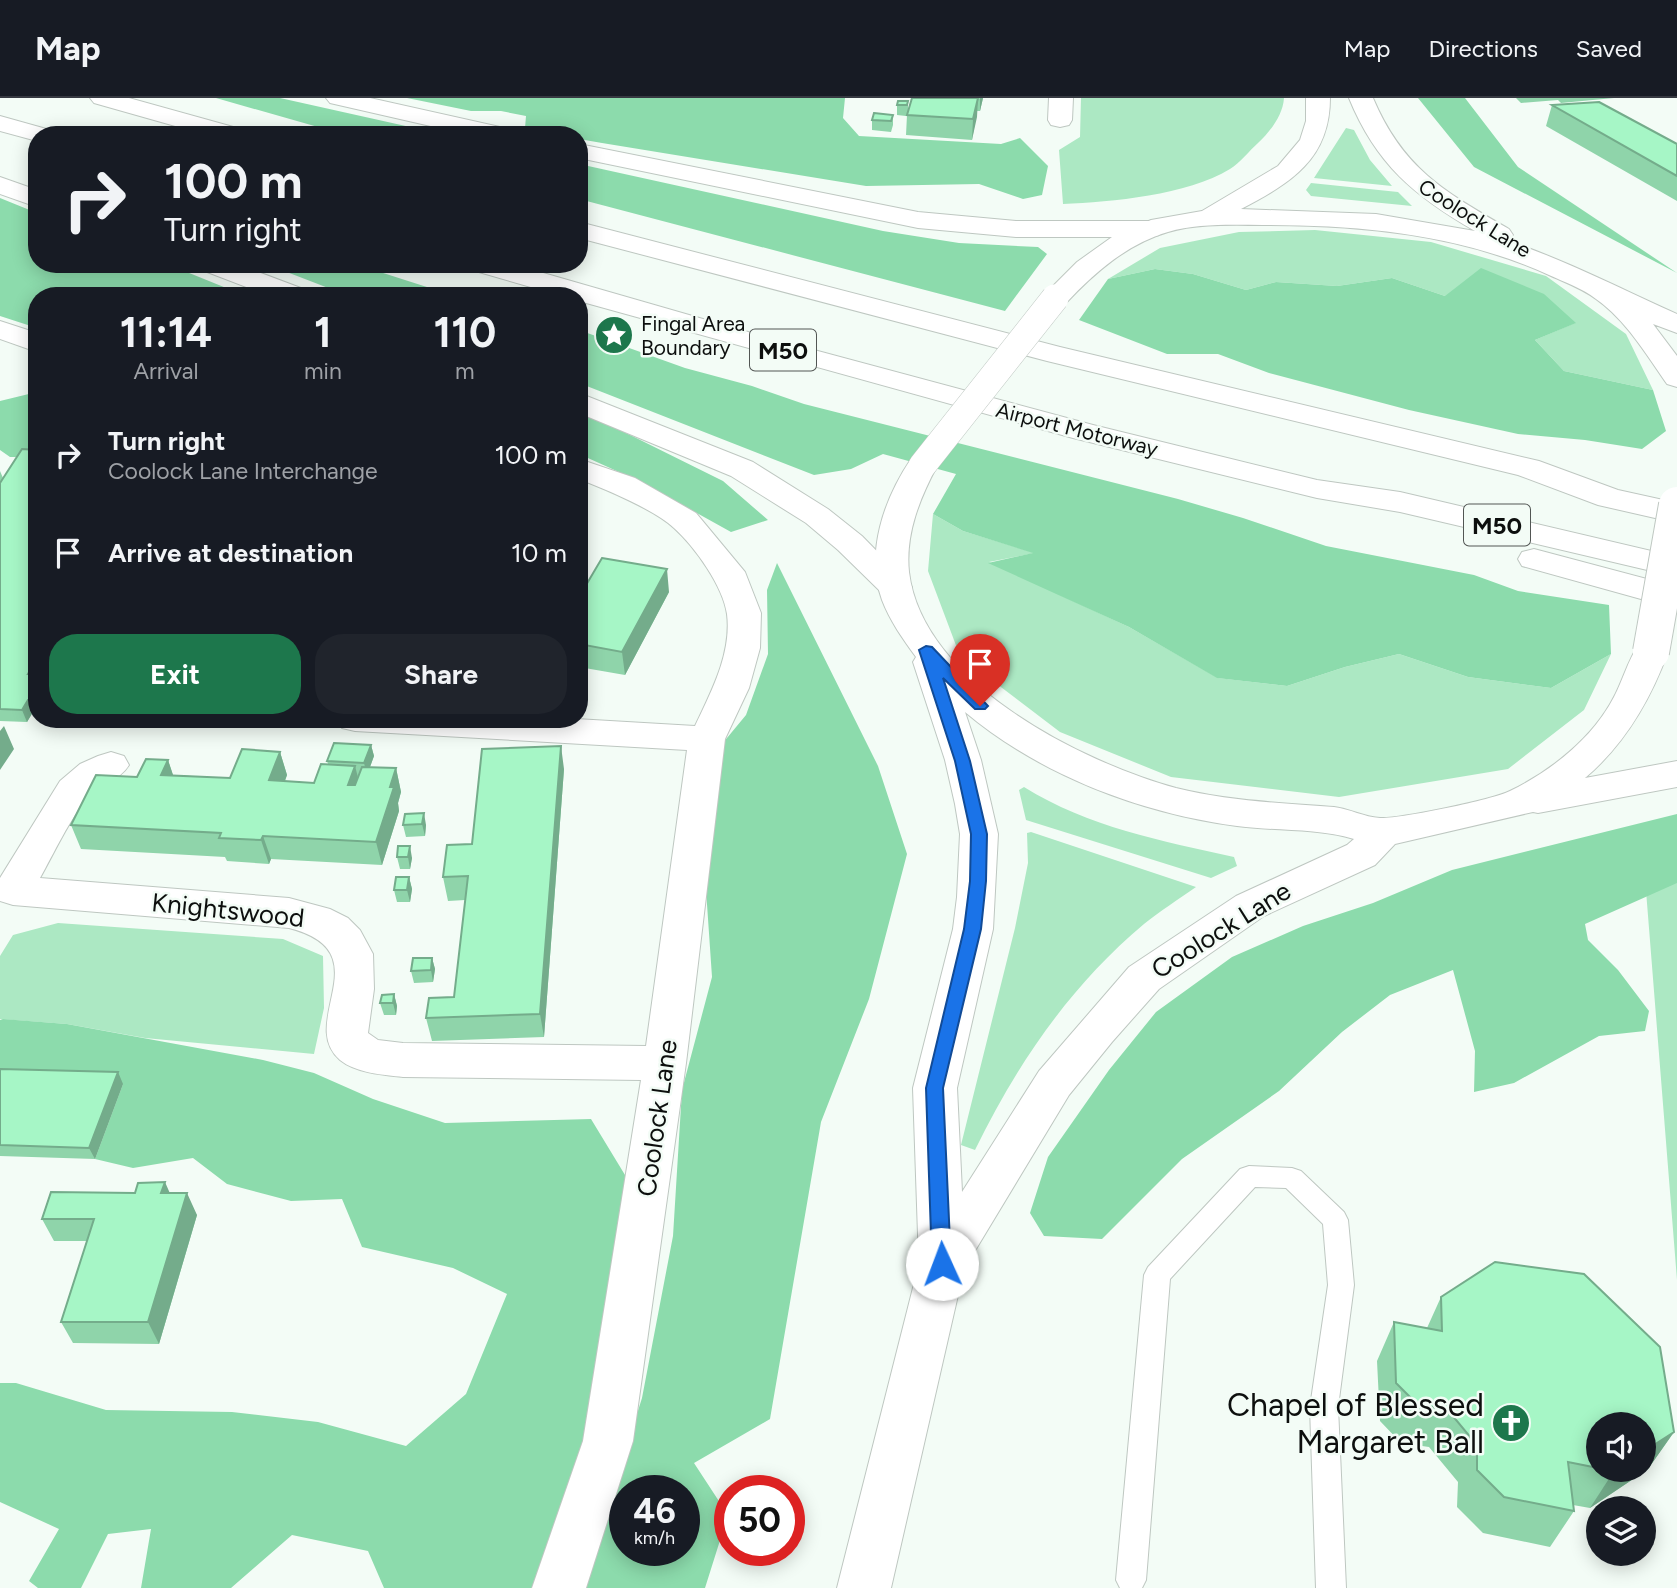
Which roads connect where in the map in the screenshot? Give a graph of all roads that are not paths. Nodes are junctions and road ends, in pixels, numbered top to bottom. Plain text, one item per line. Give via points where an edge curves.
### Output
1 (102, 98) edge
2 (338, 98) edge
3 (1318, 98) edge
4 (1362, 98) edge
5 (0, 123) edge
6 (203, 126) edge
7 (464, 126) edge
8 (28, 131) edge
9 (588, 153) edge
10 (0, 185) edge
11 (28, 196) edge
12 (1205, 218) junction
13 (1150, 229) junction
14 (588, 232) edge
15 (1548, 263) junction
16 (236, 273) edge
17 (514, 273) edge
18 (272, 287) edge
19 (563, 287) edge
20 (1607, 293) junction
21 (588, 294) edge
22 (1677, 325) edge
23 (0, 329) edge
24 (28, 340) edge
25 (1677, 378) edge
26 (588, 406) edge
27 (1528, 468) junction
28 (588, 472) edge
29 (1677, 487) edge
30 (1317, 489) junction
31 (1677, 505) edge
32 (1677, 513) edge
33 (1677, 567) edge
34 (895, 587) junction
35 (1677, 598) edge
36 (926, 650) junction
37 (513, 728) edge
38 (707, 739) junction
39 (111, 765) dead end
40 (1677, 774) edge
41 (1517, 803) junction
42 (1383, 832) junction
43 (6, 902) edge
44 (665, 1063) junction
45 (942, 1264) junction
46 (1131, 1580) dead end
47 (559, 1588) edge
48 (864, 1588) edge
49 (1331, 1588) edge

1 - 6 main road
2 - 7 main road
3 - 12 main road via 1319,125 1300,159 1260,190
4 - 15 main road, Coolock Lane via 1384,145 1406,173
5 - 8 main road
9 - 13 main road via 918,220 1016,229
10 - 11 main road
12 - 13 main road
12 - 15 main road via 1372,220 1491,244
13 - 34 main road, bridge via 1093,260 1055,298 922,466 905,495 895,529
14 - 27 main road, M50 via 774,283
15 - 20 main road
16 - 18 main road
17 - 19 main road, Airport Motorway / M50
20 - 22 main road
20 - 25 main road via 1662,352
21 - 30 main road, Airport Motorway / M50 via 1084,432
23 - 24 main road
26 - 34 main road via 742,469 817,516
27 - 29 main road via 1604,474
27 - 32 main road, M50 via 1609,498
28 - 38 main road, Coolock Lane via 652,499 685,520 728,572 744,613 743,648 731,688
30 - 33 main road, Airport Motorway / M50 via 1400,502
30 - 35 main road via 1396,523
31 - 41 main road, bridge via 1651,652 1636,692 1615,728 1595,750 1562,777
34 - 36 main road
36 - 42 main road via 960,689 1000,723 1039,747 1126,785 1231,812 1339,821
36 - 45 main road, Coolock Lane via 962,761 979,834 972,929 934,1088
37 - 38 main road
38 - 44 main road, Coolock Lane
39 - 43 main road, Knightswood via 73,790
40 - 41 main road
41 - 42 main road
42 - 45 main road, Coolock Lane via 1361,855 1250,906 1144,978 1055,1083
43 - 44 main road, Knightswood via 312,917 337,929 351,946 355,969 346,1034 355,1048 373,1056 440,1062
44 - 47 main road, Coolock Lane via 608,1441
45 - 48 main road, Coolock Lane
46 - 49 lane via 1157,1275 1249,1175 1292,1178 1335,1220 1341,1285 1324,1408

